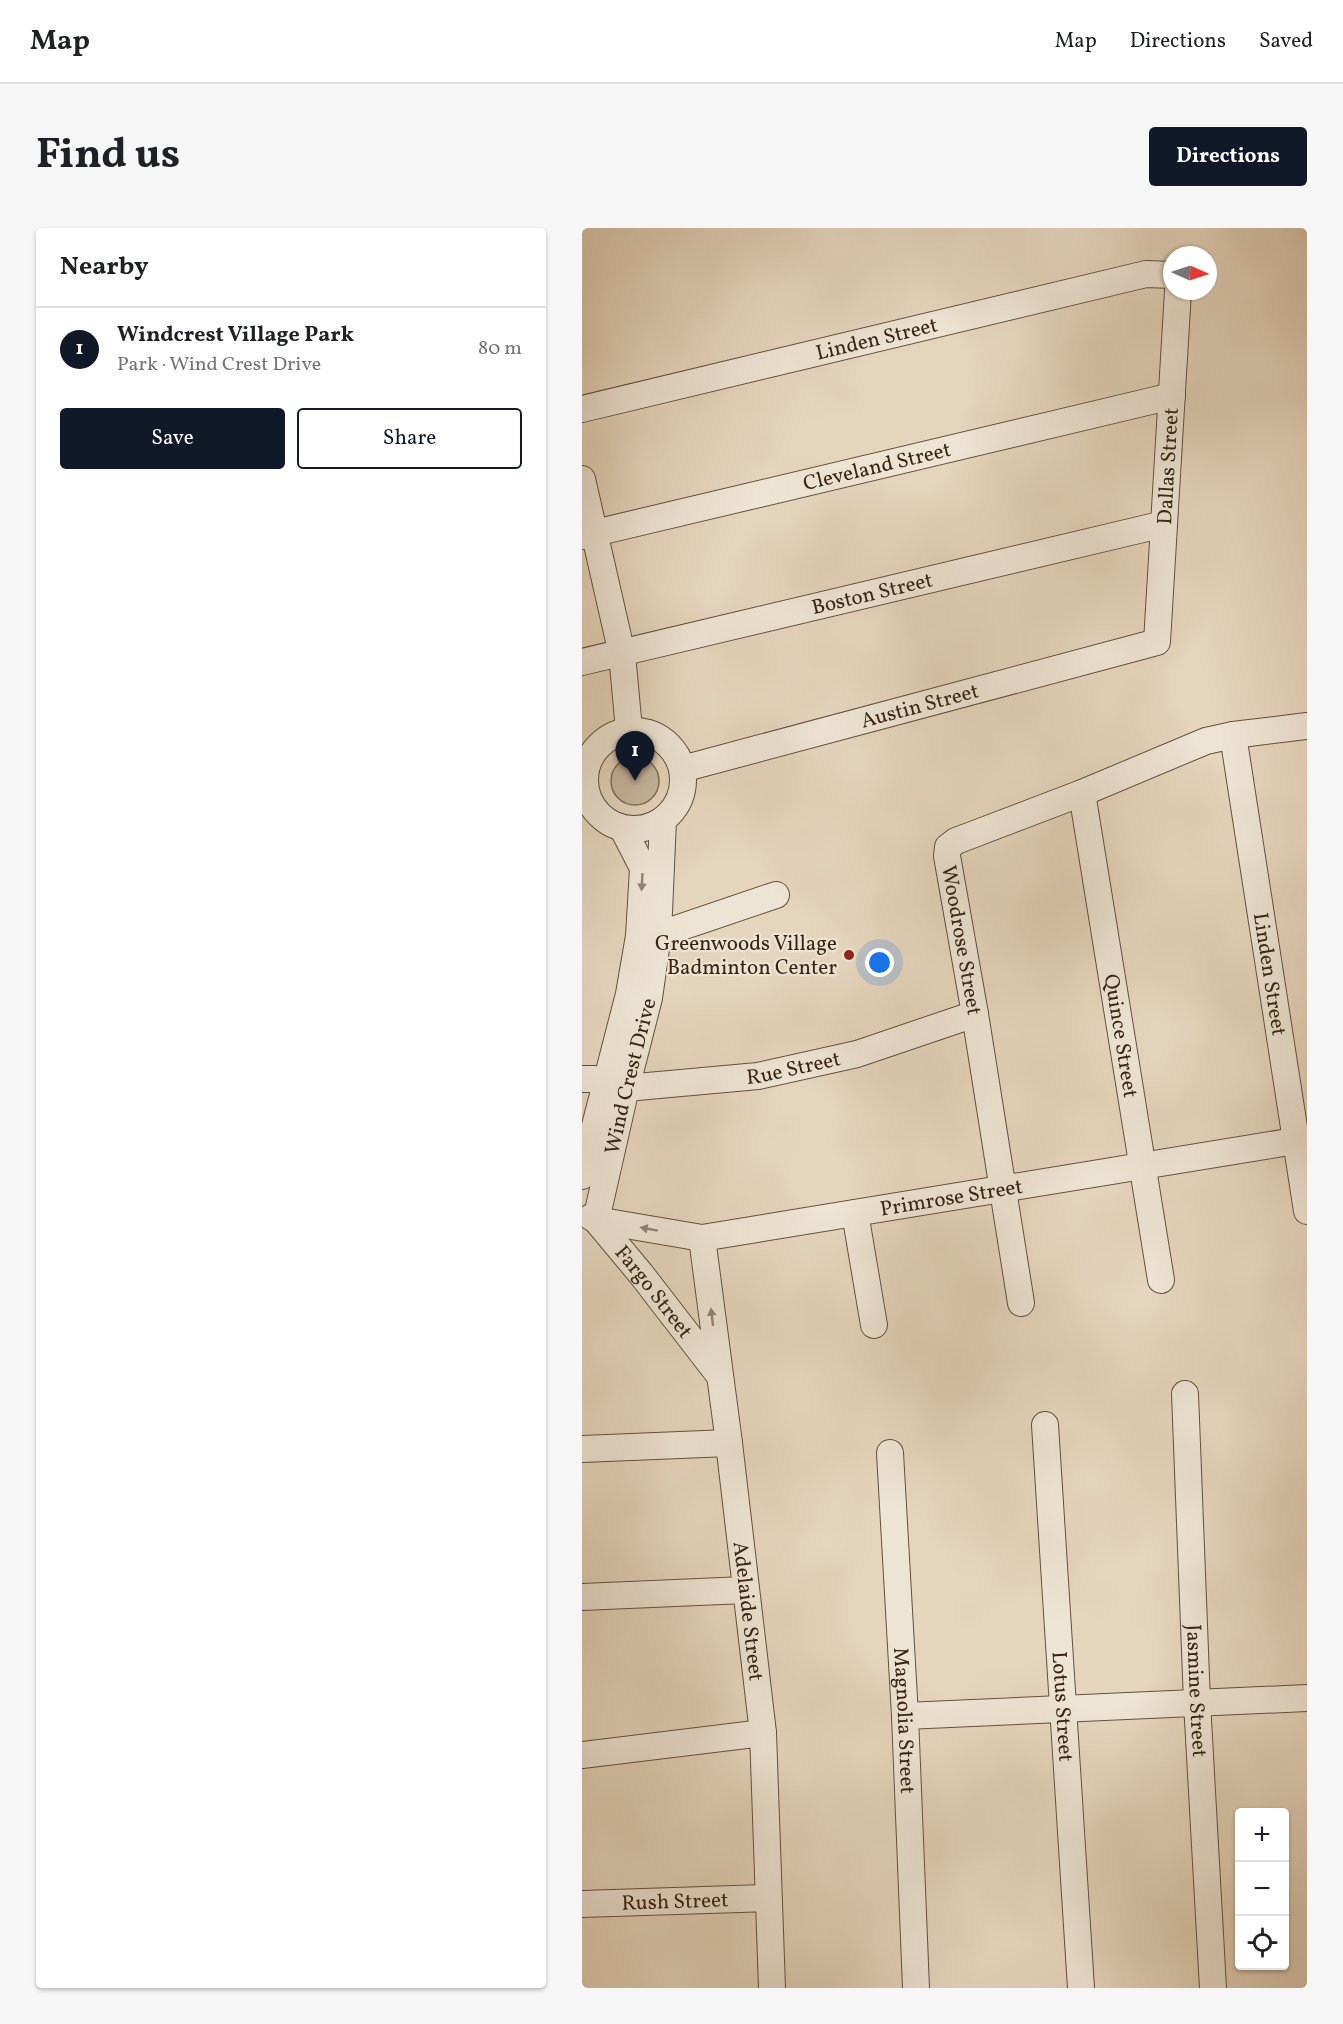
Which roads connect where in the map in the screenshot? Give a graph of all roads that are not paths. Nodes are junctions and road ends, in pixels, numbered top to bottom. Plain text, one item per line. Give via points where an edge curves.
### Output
1 (1163, 275) edge
2 (1177, 300) edge
3 (1172, 396) junction
4 (582, 409) edge
5 (582, 479) edge
6 (1164, 524) junction
7 (589, 534) edge
8 (1157, 642) joint
9 (622, 654) junction
10 (582, 663) edge
11 (1307, 726) edge
12 (629, 730) junction
13 (1233, 735) junction
14 (682, 769) junction
15 (584, 790) edge
16 (1082, 793) junction
17 (663, 820) junction
18 (622, 829) junction
19 (776, 895) dead end
20 (658, 935) junction
21 (975, 1014) junction
22 (605, 1084) edge
23 (1301, 1140) edge
24 (1143, 1167) junction
25 (582, 1176) edge
26 (1003, 1189) junction
27 (1307, 1211) edge
28 (855, 1213) junction
29 (589, 1217) edge
30 (702, 1238) junction
31 (1161, 1280) dead end
32 (1021, 1303) dead end
33 (874, 1325) dead end
34 (719, 1375) junction
35 (1185, 1394) dead end
36 (1046, 1425) dead end
37 (729, 1443) junction
38 (582, 1449) edge
39 (890, 1453) dead end
40 (745, 1590) junction
41 (582, 1597) edge
42 (1307, 1698) edge
43 (1197, 1702) junction
44 (1062, 1710) junction
45 (905, 1716) junction
46 (763, 1733) junction
47 (582, 1755) edge
48 (768, 1898) junction
49 (582, 1904) edge
50 (772, 1988) edge
51 (916, 1988) edge
52 (1081, 1988) edge
53 (1213, 1988) edge

1 - 4 street, Linden Street via 1146,274
2 - 3 street, Dallas Street
3 - 6 street, Dallas Street
3 - 7 street, Cleveland Street
5 - 7 street
6 - 8 street, Dallas Street
6 - 9 street, Boston Street
7 - 9 street
8 - 14 street, Austin Street
9 - 10 street, Boston Street
9 - 12 street
11 - 13 street, Woodrose Street
12 - 14 street via 643,731 662,740 677,755
12 - 15 street via 600,744 590,757
13 - 16 street, Woodrose Street via 1206,741
13 - 23 street, Linden Street
14 - 17 street via 681,798
15 - 18 street via 598,814
16 - 21 street, Woodrose Street via 948,847
16 - 24 street, Quince Street
17 - 18 street via 644,828
17 - 20 street, Wind Crest Drive
18 -> 22 street, Wind Crest Drive via 643,868 639,936 629,994
19 - 20 street
20 - 22 street, Wind Crest Drive via 649,998
21 - 22 street, Rue Street via 857,1054 758,1077
21 - 26 street, Woodrose Street
22 - 25 street, Wind Crest Drive
22 - 29 street, Wind Crest Drive
23 - 24 street, Primrose Street
23 - 27 street, Linden Street
24 - 26 street, Primrose Street
24 - 31 street, Quince Street
26 - 28 street, Primrose Street
26 - 32 street, Woodrose Street
28 - 30 street, Primrose Street
28 - 33 street
30 -> 29 street, Primrose Street
29 - 34 street, Fargo Street via 641,1274
34 -> 30 street, Adelaide Street
34 - 37 street, Adelaide Street
35 - 43 street, Jasmine Street
36 - 44 street, Lotus Street
37 - 38 street
37 - 40 street, Adelaide Street
39 - 45 street, Magnolia Street
40 - 41 street
40 - 46 street, Adelaide Street
42 - 43 street
43 - 44 street
43 - 53 street, Jasmine Street
44 - 45 street
44 - 52 street, Lotus Street
45 - 51 street, Magnolia Street
46 - 47 street
46 - 48 street, Adelaide Street
48 - 49 street, Rush Street
48 - 50 street, Adelaide Street

